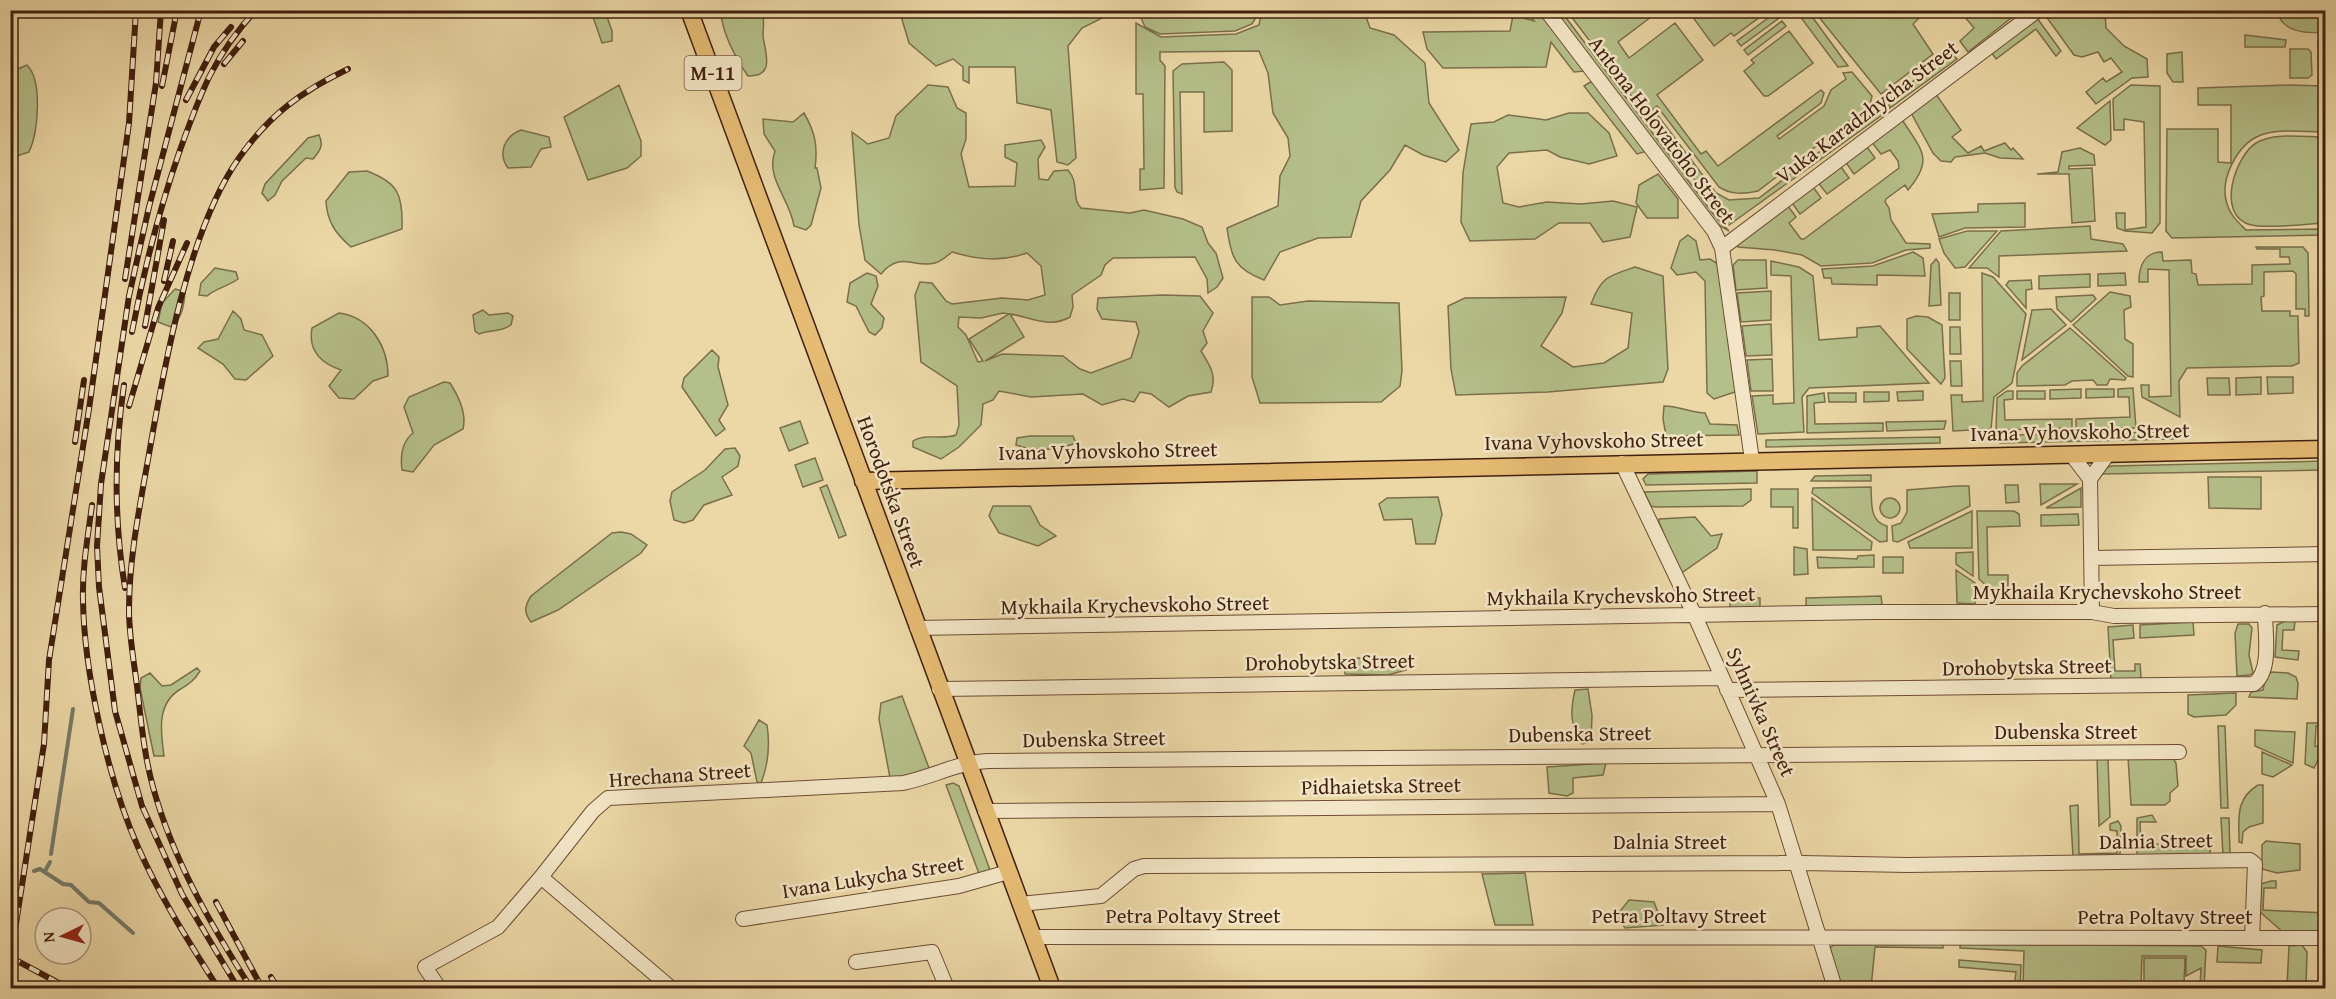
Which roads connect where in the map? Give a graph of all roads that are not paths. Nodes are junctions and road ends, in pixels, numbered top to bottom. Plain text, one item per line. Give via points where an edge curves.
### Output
1 (689, 10) edge
2 (1546, 10) edge
3 (2038, 10) edge
4 (1722, 248) junction
5 (2325, 449) edge
6 (2071, 454) junction
7 (2108, 454) junction
8 (1752, 460) junction
9 (1622, 463) junction
10 (2090, 479) junction
11 (863, 481) junction
12 (2325, 554) edge
13 (2091, 558) junction
14 (2092, 612) junction
15 (2265, 613) junction
16 (2325, 614) edge
17 (1695, 616) junction
18 (917, 628) junction
19 (1724, 684) junction
20 (939, 689) junction
21 (2179, 752) dead end
22 (1757, 753) junction
23 (974, 762) junction
24 (1778, 804) junction
25 (985, 811) junction
26 (1798, 863) junction
27 (1008, 872) junction
28 (541, 877) junction
29 (1020, 904) junction
30 (743, 919) dead end
31 (1821, 936) junction
32 (1033, 938) junction
33 (2252, 938) junction
34 (2325, 938) edge
35 (856, 962) dead end
36 (439, 988) edge
37 (671, 988) edge
38 (947, 988) edge
39 (1052, 988) edge
40 (1835, 988) edge

1 - 11 main road, Horodotska Street / М-11
2 - 4 street, Antona Holovatoho Street via 1714,231
3 - 4 street, Vuka Karadzhycha Street
4 - 8 street, Antona Holovatoho Street
5 - 7 main road, Ivana Vyhovskoho Street
6 - 7 main road, Ivana Vyhovskoho Street
6 - 8 main road, Ivana Vyhovskoho Street
6 - 10 street
7 - 10 street
8 - 9 main road, Ivana Vyhovskoho Street
9 - 11 main road, Ivana Vyhovskoho Street
9 - 17 street, Syhnivka Street
10 - 13 street
11 - 18 main road, Horodotska Street / М-11
12 - 13 street
13 - 14 street
14 - 15 street, Mykhaila Krychevskoho Street via 2114,616
14 - 17 street, Mykhaila Krychevskoho Street
15 - 16 street, Mykhaila Krychevskoho Street
15 - 19 street, Drohobytska Street via 2265,666 2254,684
17 - 18 street, Mykhaila Krychevskoho Street
17 - 19 street, Syhnivka Street
18 - 20 main road, Horodotska Street / М-11
19 - 20 street, Drohobytska Street
19 - 22 street, Syhnivka Street
20 - 23 main road, Horodotska Street / М-11
21 - 22 street, Dubenska Street
22 - 23 street, Dubenska Street
22 - 24 street, Syhnivka Street
23 - 25 main road, Horodotska Street / М-11
23 - 28 street, Hrechana Street via 903,783 608,798 593,811
24 - 25 street, Pidhaietska Street
24 - 26 street, Syhnivka Street
25 - 27 main road, Horodotska Street / М-11
26 - 29 street, Dalnia Street via 1144,866 1134,869 1101,896
26 - 31 street, Syhnivka Street
26 - 33 street, Dalnia Street via 2250,860 2255,864
27 - 29 main road, Horodotska Street / М-11
27 - 30 street, Ivana Lukycha Street via 959,886
28 - 36 street, Hrechana Street via 498,927 425,967
28 - 37 street
29 - 32 main road, Horodotska Street / М-11
31 - 32 street, Petra Poltavy Street
31 - 33 street, Petra Poltavy Street
31 - 40 street, Syhnivka Street
32 - 39 main road, Horodotska Street / М-11
33 - 34 street, Petra Poltavy Street
35 - 38 street via 932,952

